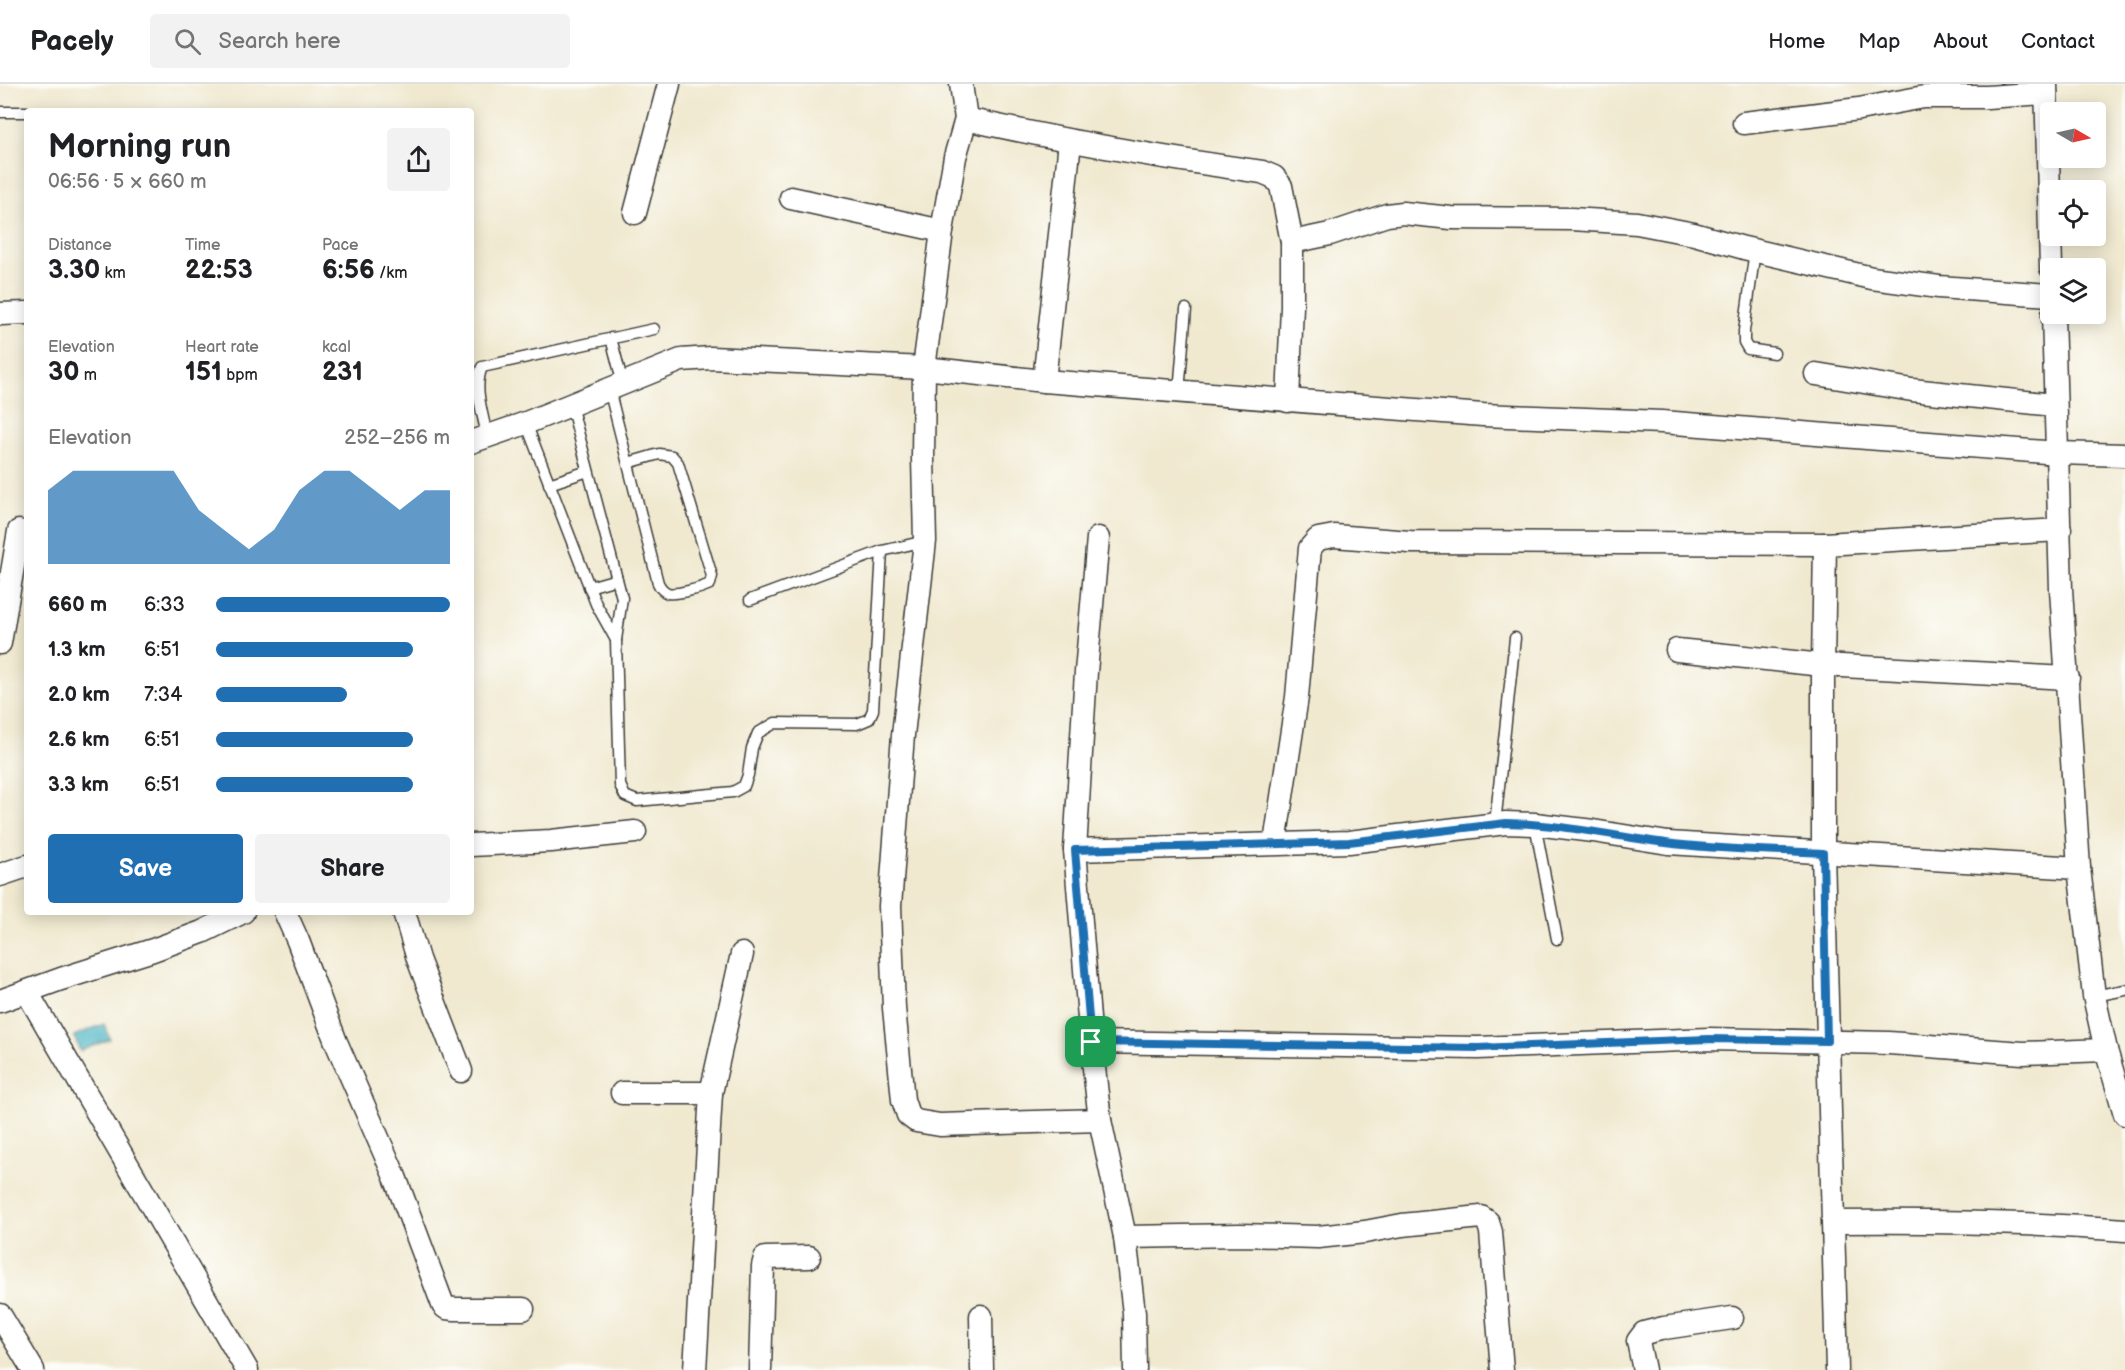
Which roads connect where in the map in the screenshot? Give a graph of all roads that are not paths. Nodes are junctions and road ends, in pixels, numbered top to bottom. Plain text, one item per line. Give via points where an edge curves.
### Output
1 (669, 84) edge
2 (961, 84) edge
3 (2046, 88) edge
4 (0, 112) edge
5 (24, 112) edge
6 (966, 119) junction
7 (1744, 123) dead end
8 (1070, 142) junction
9 (791, 198) dead end
10 (635, 213) dead end
11 (942, 231) junction
12 (1292, 242) junction
13 (1755, 250) junction
14 (2051, 258) edge
15 (2040, 294) edge
16 (1186, 309) dead end
17 (24, 313) edge
18 (0, 314) edge
19 (2052, 324) edge
20 (654, 329) dead end
21 (611, 338) junction
22 (1774, 353) dead end
23 (924, 368) junction
24 (1816, 374) dead end
25 (1044, 381) junction
26 (616, 386) junction
27 (1179, 392) junction
28 (1288, 401) junction
29 (571, 405) junction
30 (2054, 405) junction
31 (526, 423) junction
32 (479, 439) edge
33 (2058, 453) junction
34 (2125, 455) edge
35 (628, 464) junction
36 (588, 471) junction
37 (549, 484) junction
38 (15, 530) edge
39 (2060, 530) junction
40 (1098, 538) dead end
41 (925, 541) junction
42 (1825, 544) junction
43 (882, 551) junction
44 (617, 579) junction
45 (590, 587) junction
46 (750, 600) dead end
47 (1515, 638) dead end
48 (616, 640) junction
49 (0, 643) edge
50 (1677, 650) dead end
51 (1823, 666) junction
52 (2068, 678) junction
53 (1495, 824) junction
54 (1535, 824) junction
55 (635, 832) dead end
56 (1275, 843) junction
57 (474, 845) edge
58 (1075, 850) junction
59 (1823, 853) junction
60 (24, 867) edge
61 (2079, 868) junction
62 (0, 874) edge
63 (237, 915) edge
64 (286, 915) edge
65 (405, 915) edge
66 (1557, 939) dead end
67 (742, 954) dead end
68 (2125, 990) edge
69 (27, 992) junction
70 (2094, 996) junction
71 (0, 1001) edge
72 (1827, 1041) junction
73 (1091, 1042) junction
74 (2106, 1050) junction
75 (461, 1071) dead end
76 (622, 1093) dead end
77 (711, 1093) junction
78 (2125, 1114) edge
79 (1100, 1120) junction
80 (1834, 1222) junction
81 (2125, 1230) edge
82 (1125, 1237) junction
83 (809, 1257) dead end
84 (523, 1309) dead end
85 (0, 1315) edge
86 (981, 1316) dead end
87 (1732, 1318) dead end
88 (33, 1370) edge
89 (247, 1370) edge
90 (695, 1370) edge
91 (760, 1370) edge
92 (982, 1370) edge
93 (1135, 1370) edge
94 (1503, 1370) edge
95 (1644, 1370) edge
96 (1837, 1370) edge

1 - 10 street
2 - 6 street
3 - 7 street via 1987,97 1924,97
3 - 14 street
4 - 5 lane
6 - 8 street
6 - 11 street
8 - 12 street via 1274,177 1281,186
8 - 25 street
9 - 11 street
11 - 23 street
12 - 13 street via 1403,213 1637,223
12 - 28 street
13 - 15 street via 1872,278
13 - 22 lane via 1744,342 1748,349
16 - 27 lane
17 - 18 street
19 - 30 street
20 - 21 lane
21 - 26 lane
21 - 32 lane via 482,367 478,376
23 - 25 street
23 - 26 street via 711,358 681,360
23 - 41 street
24 - 30 street via 1912,390
25 - 27 street
26 - 29 street
26 - 35 lane
27 - 28 street
28 - 33 street via 1662,422
29 - 31 street
29 - 36 lane
30 - 33 street
31 - 32 street
31 - 37 lane
33 - 34 street
33 - 39 street
35 - 35 lane via 659,454 672,456 678,463 712,576 710,584 669,593 662,590
36 - 37 lane
36 - 44 lane
37 - 45 lane
38 - 49 street
39 - 42 street
39 - 52 street
40 - 58 street
41 - 43 lane
41 - 79 street via 903,735 890,906 903,1100 908,1115 916,1121 940,1125
42 - 51 street
42 - 56 street via 1410,542 1334,536 1318,539 1310,548 1297,697
43 - 46 lane
43 - 48 lane via 873,710 869,719 857,724 775,723 758,733 744,786 733,792 637,801 625,796 620,786
44 - 45 lane
44 - 48 lane via 622,598
45 - 48 lane
47 - 53 lane
50 - 51 street
51 - 52 street
51 - 59 street
52 - 61 street
53 - 54 street
53 - 56 street via 1349,842
54 - 59 street via 1668,843
54 - 66 lane
55 - 57 street
56 - 58 street
58 - 73 street
59 - 61 street
59 - 72 street
60 - 62 street
61 - 70 street
63 - 69 street via 153,950
64 - 84 street via 395,1177 443,1305 455,1309
65 - 75 street
67 - 77 street
68 - 70 lane
69 - 71 street
69 - 89 street
70 - 74 street
72 - 73 street via 1709,1039 1478,1048
72 - 74 street via 2023,1053
72 - 80 street
73 - 79 street
74 - 78 street
76 - 77 street
77 - 90 street
79 - 82 street
80 - 81 street via 1941,1221
80 - 96 street
82 - 93 street via 1134,1313
82 - 94 street via 1318,1237 1481,1217 1488,1222 1491,1232
83 - 91 street via 765,1258
85 - 88 street
86 - 92 street
87 - 95 street via 1644,1333 1638,1341

